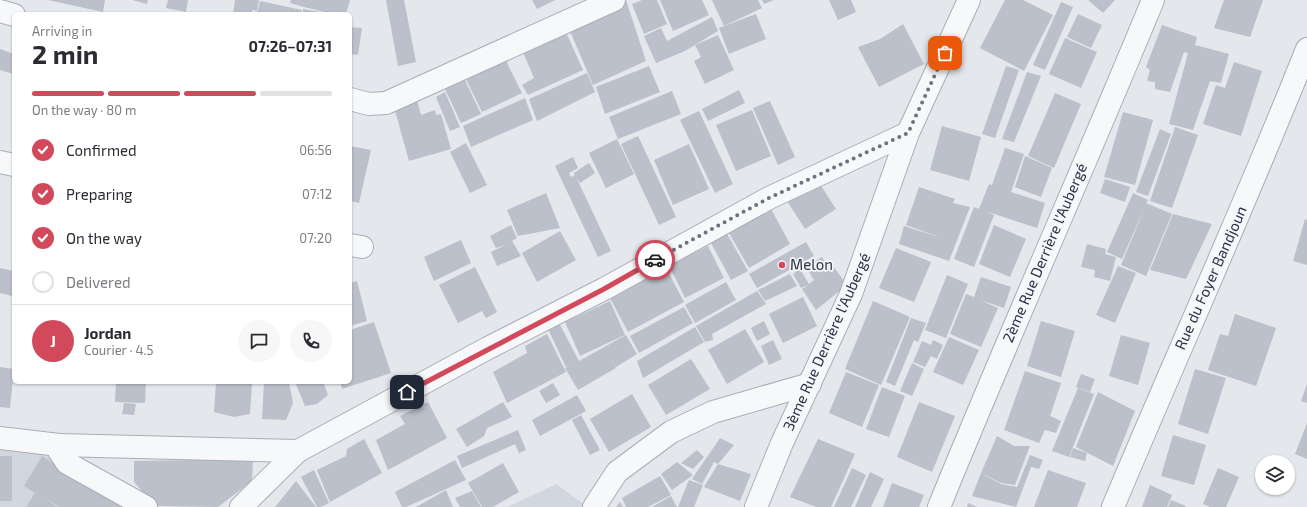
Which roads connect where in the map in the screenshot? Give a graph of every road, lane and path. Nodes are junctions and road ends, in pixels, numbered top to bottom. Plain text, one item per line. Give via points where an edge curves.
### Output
1 (614, 0) edge
2 (969, 0) edge
3 (1152, 0) edge
4 (0, 11) edge
5 (12, 14) edge
6 (1307, 49) edge
7 (352, 100) edge
8 (908, 133) junction
9 (0, 162) edge
10 (12, 165) edge
11 (810, 384) junction
12 (0, 438) edge
13 (59, 444) junction
14 (298, 451) junction
15 (146, 507) edge
16 (241, 507) edge
17 (594, 507) edge
18 (756, 507) edge
19 (939, 507) edge
20 (1113, 507) edge

1 - 7 street via 386,103 369,104
2 - 8 street, 3ème Rue Derrière l'Aubergé
3 - 19 street, 2ème Rue Derrière l'Aubergé
4 - 5 street
6 - 20 street, Rue du Foyer Bandjoun via 1263,160 1189,326
8 - 11 street, 3ème Rue Derrière l'Aubergé via 851,294
8 - 14 street via 763,201 604,289
9 - 10 street
11 - 17 street via 713,412 671,432 617,472
11 - 18 street, 3ème Rue Derrière l'Aubergé
12 - 13 street
13 - 14 street
13 - 15 street via 62,457 67,463
14 - 16 street

